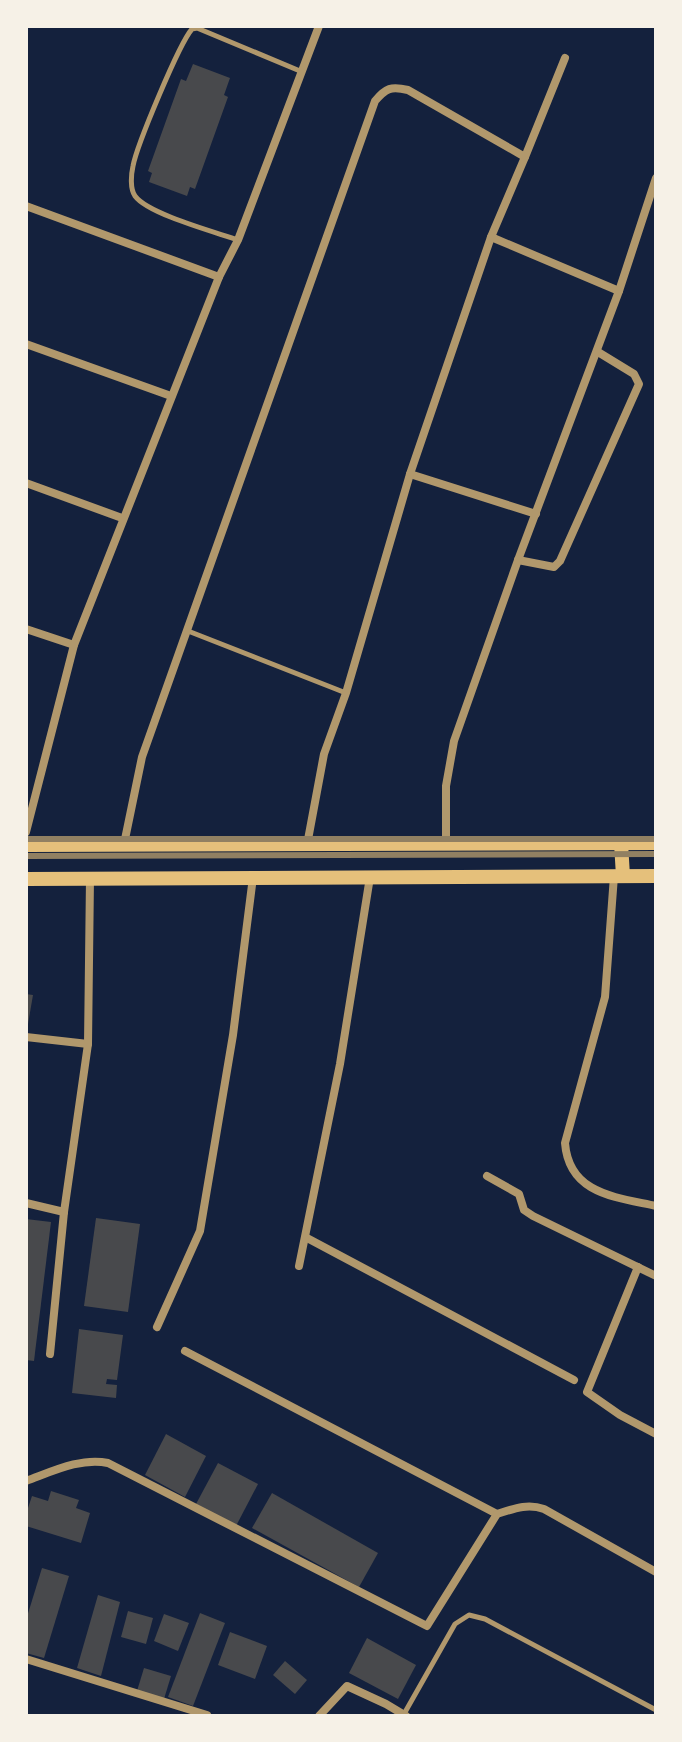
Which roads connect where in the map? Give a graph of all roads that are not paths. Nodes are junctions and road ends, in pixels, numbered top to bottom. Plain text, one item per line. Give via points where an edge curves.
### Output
1 (319, 26) edge
2 (565, 58) dead end
3 (300, 71) junction
4 (525, 157) junction
5 (656, 178) edge
6 (26, 206) edge
7 (491, 237) junction
8 (238, 240) junction
9 (219, 277) junction
10 (619, 291) junction
11 (26, 344) edge
12 (598, 352) junction
13 (171, 396) junction
14 (410, 474) junction
15 (26, 483) edge
16 (536, 514) junction
17 (122, 518) junction
18 (518, 560) junction
19 (26, 629) edge
20 (188, 631) junction
21 (74, 645) junction
22 (346, 693) junction
23 (26, 832) edge
24 (617, 843) junction
25 (656, 843) edge
26 (124, 844) junction
27 (26, 845) edge
28 (307, 845) junction
29 (446, 845) junction
30 (371, 876) junction
31 (618, 876) junction
32 (656, 876) edge
33 (253, 877) junction
34 (90, 878) junction
35 (26, 879) edge
36 (26, 1037) edge
37 (88, 1044) junction
38 (487, 1176) dead end
39 (26, 1203) edge
40 (656, 1206) edge
41 (64, 1212) junction
42 (307, 1238) junction
43 (299, 1266) dead end
44 (638, 1267) junction
45 (656, 1276) edge
46 (157, 1327) dead end
47 (185, 1351) dead end
48 (50, 1354) dead end
49 (574, 1380) dead end
50 (656, 1434) edge
51 (26, 1481) edge
52 (497, 1514) junction
53 (656, 1572) edge
54 (26, 1659) edge
55 (656, 1710) edge
56 (207, 1715) edge
57 (404, 1715) edge
58 (319, 1716) edge

1 - 3 street
2 - 4 street
3 - 8 street
3 - 8 lane via 192,29 139,146 131,187 135,197 163,214
4 - 7 street
4 - 20 street via 408,90 387,88 375,101
5 - 10 street
6 - 9 street
7 - 10 street
7 - 14 street
8 - 9 street
9 - 13 street
10 - 12 street
11 - 13 street
12 - 16 street
12 - 18 street via 634,374 639,384 560,561 554,567
13 - 17 street
14 - 16 street
14 - 22 street
15 - 17 street
16 - 18 street
17 - 21 street
18 - 29 street via 454,741 446,786
19 - 21 street
20 - 22 lane
20 - 26 street via 142,757
21 - 23 street
22 - 28 street via 324,754
24 - 25 main road
24 - 29 main road
24 - 31 main road
26 - 27 main road
26 - 28 main road
28 - 29 main road
30 - 31 main road
30 - 33 main road
30 - 42 street
31 - 32 main road
31 - 40 street via 605,997 565,1143 578,1177 594,1189
33 - 34 main road
33 - 46 street via 200,1231
34 - 35 main road
34 - 37 street
36 - 37 street
37 - 41 street
38 - 44 street via 519,1194 524,1210 533,1216
39 - 41 street
41 - 48 street
42 - 43 street
42 - 49 street
44 - 45 street
44 - 50 street via 587,1392
47 - 52 street
51 - 52 street via 72,1465 108,1463 427,1626
52 - 53 street via 538,1506
54 - 56 street
55 - 57 lane via 469,1615 455,1624
57 - 58 street via 347,1686

